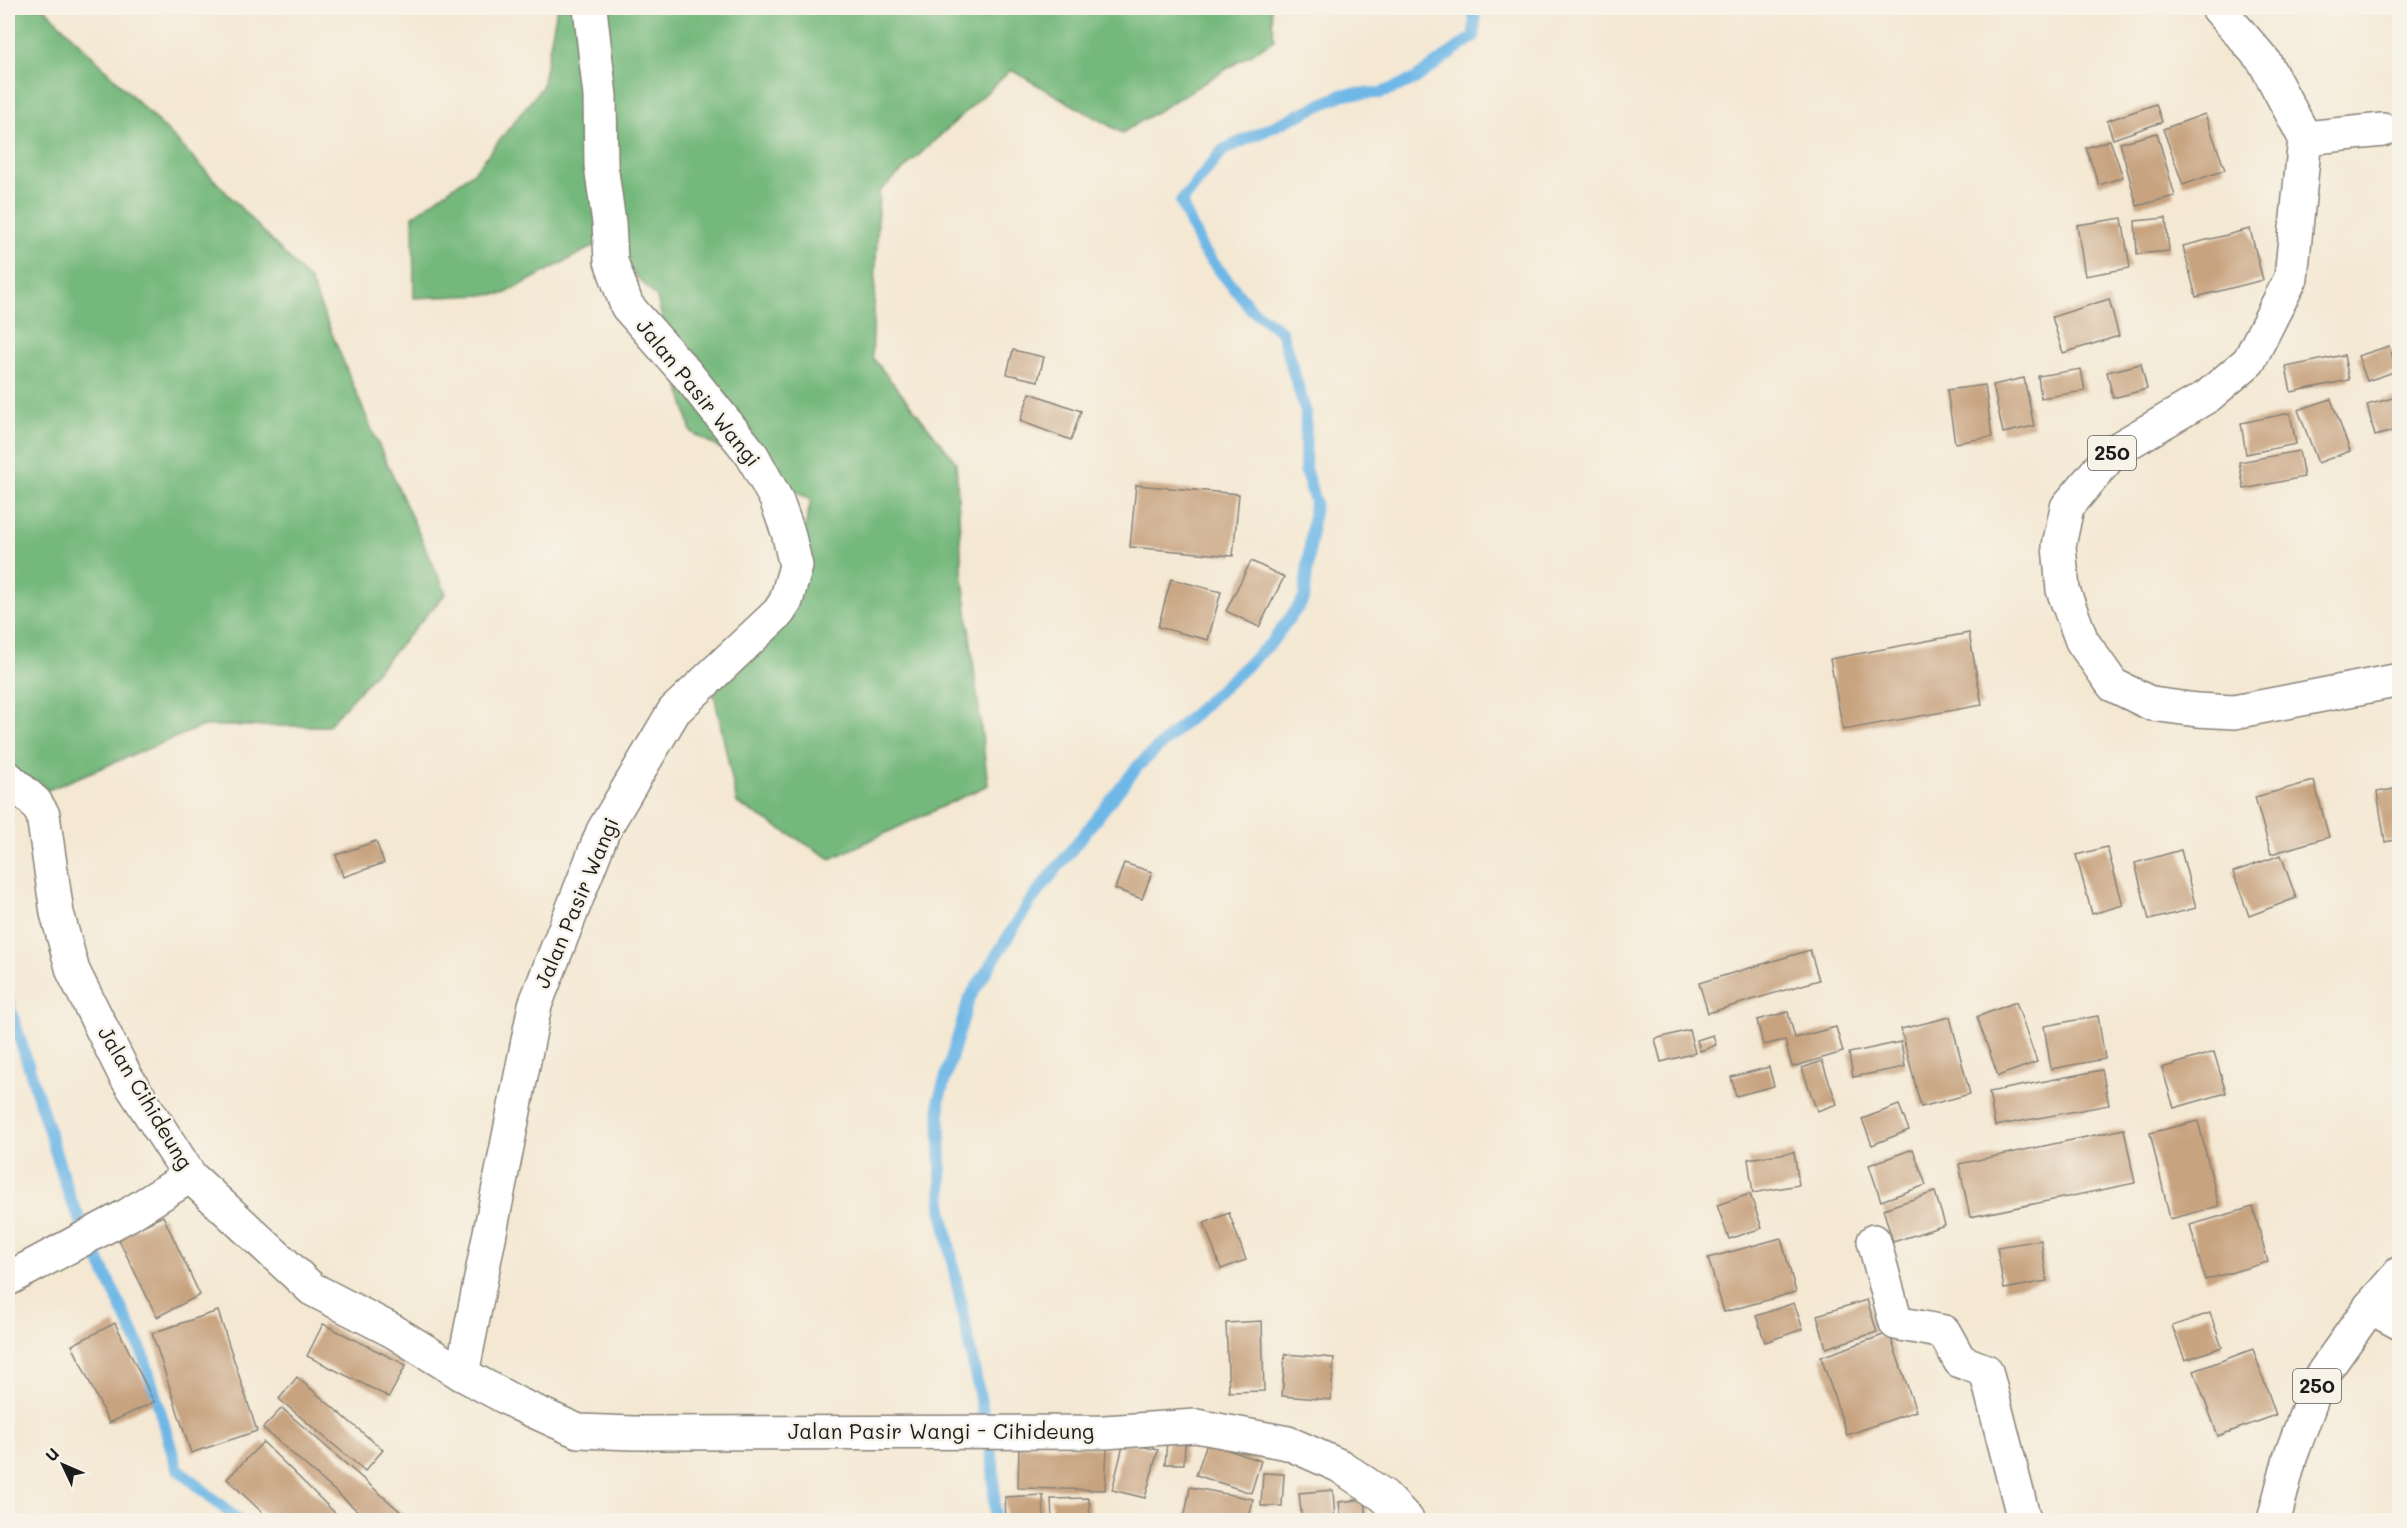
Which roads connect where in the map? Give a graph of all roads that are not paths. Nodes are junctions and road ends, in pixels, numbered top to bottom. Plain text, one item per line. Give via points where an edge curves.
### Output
1 (590, 8) edge
2 (2218, 8) edge
3 (2383, 130) dead end
4 (2306, 138) junction
5 (2400, 680) edge
6 (8, 778) edge
7 (190, 1176) junction
8 (1874, 1241) dead end
9 (2400, 1273) edge
10 (8, 1279) edge
11 (2370, 1307) junction
12 (2400, 1323) edge
13 (462, 1374) junction
14 (1407, 1521) edge
15 (2024, 1521) edge
16 (2274, 1521) edge

1 - 13 street, Jalan Pasir Wangi via 611,261 627,306 752,455 776,499 796,566 779,612 674,711 603,831 535,1005
2 - 4 street via 2264,62
3 - 4 street
4 - 5 street, 250 via 2291,278 2249,361 2208,396 2114,451 2067,507 2059,546 2063,590 2082,641 2113,685 2152,704 2234,712
6 - 7 street, Jalan Cihideung via 35,802 43,815 57,913 73,971 125,1075
7 - 10 street via 128,1215
7 - 13 street, Jalan Cihideung via 312,1289 393,1331
8 - 15 street via 1896,1323 1944,1332 1960,1361 1986,1371
9 - 11 street, 250
11 - 12 street
11 - 16 street, 250 via 2319,1379 2290,1458
13 - 14 street, Jalan Pasir Wangi - Cihideung via 578,1431 1104,1432 1196,1426 1288,1443 1340,1466 1384,1497

